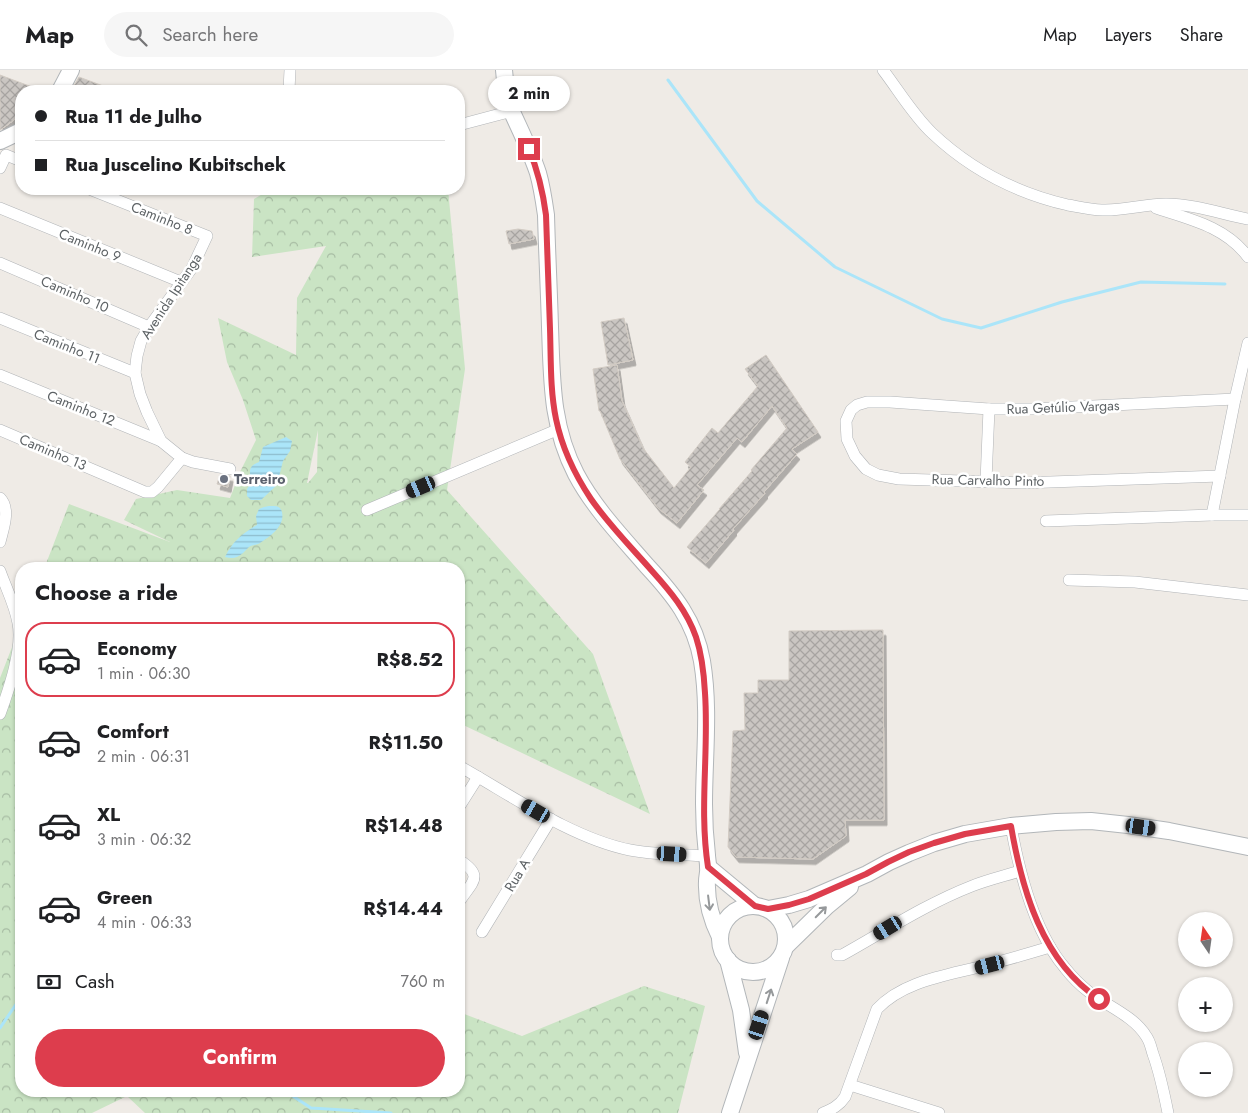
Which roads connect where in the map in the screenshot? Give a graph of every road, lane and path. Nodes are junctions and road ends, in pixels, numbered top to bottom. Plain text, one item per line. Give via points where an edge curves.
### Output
1 (71, 70) edge
2 (290, 70) edge
3 (504, 70) edge
4 (883, 70) edge
5 (63, 85) edge
6 (289, 85) edge
7 (512, 110) junction
8 (465, 123) edge
9 (15, 137) edge
10 (3, 148) edge
11 (15, 157) edge
12 (0, 168) edge
13 (105, 195) edge
14 (1148, 205) junction
15 (0, 208) edge
16 (1248, 220) edge
17 (207, 236) joint
18 (1248, 257) edge
19 (0, 263) edge
20 (181, 282) junction
21 (0, 318) edge
22 (149, 327) junction
23 (1248, 343) edge
24 (135, 373) junction
25 (0, 375) edge
26 (1235, 399) junction
27 (890, 402) joint
28 (989, 409) junction
29 (558, 428) junction
30 (0, 430) edge
31 (161, 441) junction
32 (182, 458) junction
33 (230, 469) dead end
34 (1220, 476) junction
35 (986, 481) junction
36 (0, 498) edge
37 (368, 510) dead end
38 (1212, 515) junction
39 (1248, 516) edge
40 (1046, 521) dead end
41 (0, 542) edge
42 (0, 571) edge
43 (1069, 580) dead end
44 (1248, 595) edge
45 (15, 612) edge
46 (15, 663) edge
47 (0, 714) edge
48 (465, 769) edge
49 (478, 777) junction
50 (465, 798) edge
51 (551, 819) junction
52 (1011, 826) junction
53 (1248, 843) edge
54 (707, 861) junction
55 (465, 863) edge
56 (1020, 871) junction
57 (866, 874) junction
58 (465, 892) edge
59 (762, 908) junction
60 (482, 932) dead end
61 (720, 937) junction
62 (1050, 947) junction
63 (784, 952) junction
64 (837, 955) dead end
65 (728, 960) junction
66 (748, 1059) junction
67 (850, 1086) junction
68 (735, 1112) edge
69 (823, 1113) edge
70 (939, 1113) edge
71 (1168, 1113) edge

1 - 5 main road
2 - 6 street
3 - 7 main road
4 - 14 street via 932,132 968,162 997,180 1037,197 1081,207 1102,210
7 - 8 street
7 - 29 main road via 534,162 544,198 552,386
9 - 10 main road
10 - 11 street
10 - 12 street
13 - 17 street, Caminho 8
14 - 16 street via 1178,204
14 - 18 street via 1212,227 1237,244
15 - 20 street, Caminho 9
17 - 20 street, Avenida Ipitanga via 192,268
19 - 22 street, Caminho 10
20 - 22 street, Avenida Ipitanga
21 - 24 street, Caminho 11
22 - 24 street, Avenida Ipitanga via 141,341
23 - 26 street
24 - 31 street, Avenida Ipitanga via 140,394
25 - 31 street, Caminho 12
26 - 28 street, Rua Getúlio Vargas
26 - 34 street
27 - 28 street, Rua Getúlio Vargas
27 - 35 street, Rua Carvalho Pinto via 857,405 846,421 846,438 866,469 899,479
28 - 35 street
29 - 37 street
29 - 54 main road via 576,474 591,498 676,599 696,638 702,661 706,716 704,804
30 - 32 street, Caminho 13 via 145,492 158,488
31 - 32 street, Avenida Ipitanga
32 - 33 street
34 - 35 street, Rua Carvalho Pinto
34 - 38 street
36 - 41 street via 5,509
38 - 39 street
38 - 40 street
42 - 45 street
43 - 44 street via 1135,582
46 - 47 street
48 - 49 street
49 - 50 street
49 - 51 street
51 - 54 street via 612,845
51 - 60 street, Rua A
52 - 53 main road via 1091,821
52 - 56 street
52 - 57 main road via 934,843
54 - 59 main road
54 -> 61 main road via 708,903
55 - 58 street via 471,867 474,877
56 - 62 street
56 - 64 street via 949,896
57 - 59 main road via 809,899
63 -> 57 main road via 827,906
59 - 61 main road via 745,907 735,911 722,927
59 - 63 main road via 777,916 784,925 787,935
61 - 65 main road
62 - 67 street via 922,982 886,1000 877,1009 869,1027
62 - 71 street via 1088,992 1129,1018 1146,1035 1160,1073
63 - 65 main road via 773,966 761,971 737,968
66 -> 63 main road
65 - 66 main road via 741,1010
66 - 68 main road
67 - 69 street via 841,1103
67 - 70 street

